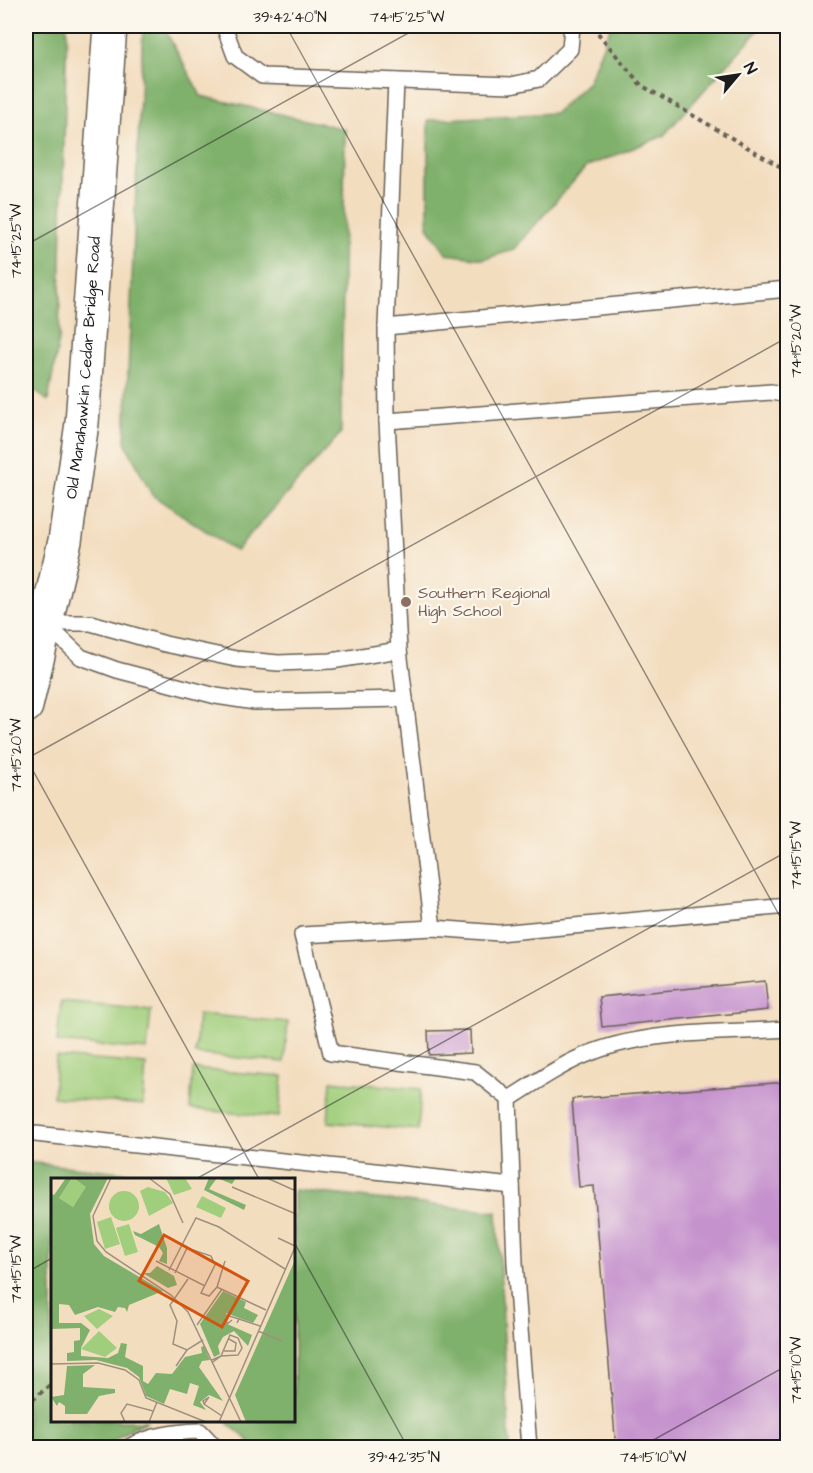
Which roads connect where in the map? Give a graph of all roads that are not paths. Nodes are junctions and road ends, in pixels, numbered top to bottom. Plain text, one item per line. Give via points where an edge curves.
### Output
1 (110, 26) edge
2 (224, 26) edge
3 (572, 26) edge
4 (396, 81) junction
5 (788, 290) edge
6 (386, 327) junction
7 (788, 395) edge
8 (387, 421) junction
9 (35, 621) edge
10 (399, 650) junction
11 (405, 699) junction
12 (26, 706) edge
13 (788, 906) edge
14 (434, 928) junction
15 (788, 1029) edge
16 (509, 1099) junction
17 (26, 1133) edge
18 (512, 1186) junction
19 (127, 1448) edge
20 (216, 1448) edge
21 (529, 1448) edge

1 - 9 street, Old Manahawkin Cedar Bridge Road via 82,423 65,541
2 - 4 lane via 235,56 262,76
3 - 4 lane via 570,49 539,79 511,85
4 - 6 lane
5 - 6 lane
6 - 8 lane
7 - 8 lane via 771,393
8 - 10 lane
9 - 10 lane via 91,623 165,644 278,663 331,661
9 - 11 lane via 81,657 216,696 255,702
9 - 12 street, Old Manahawkin Cedar Bridge Road
10 - 11 lane
11 - 14 lane
13 - 14 lane via 499,933
14 - 16 lane via 302,935 331,1053 476,1072
15 - 16 lane via 647,1039 593,1052 558,1068
16 - 18 lane
17 - 18 lane
18 - 21 lane
19 - 20 lane via 163,1434 200,1431

